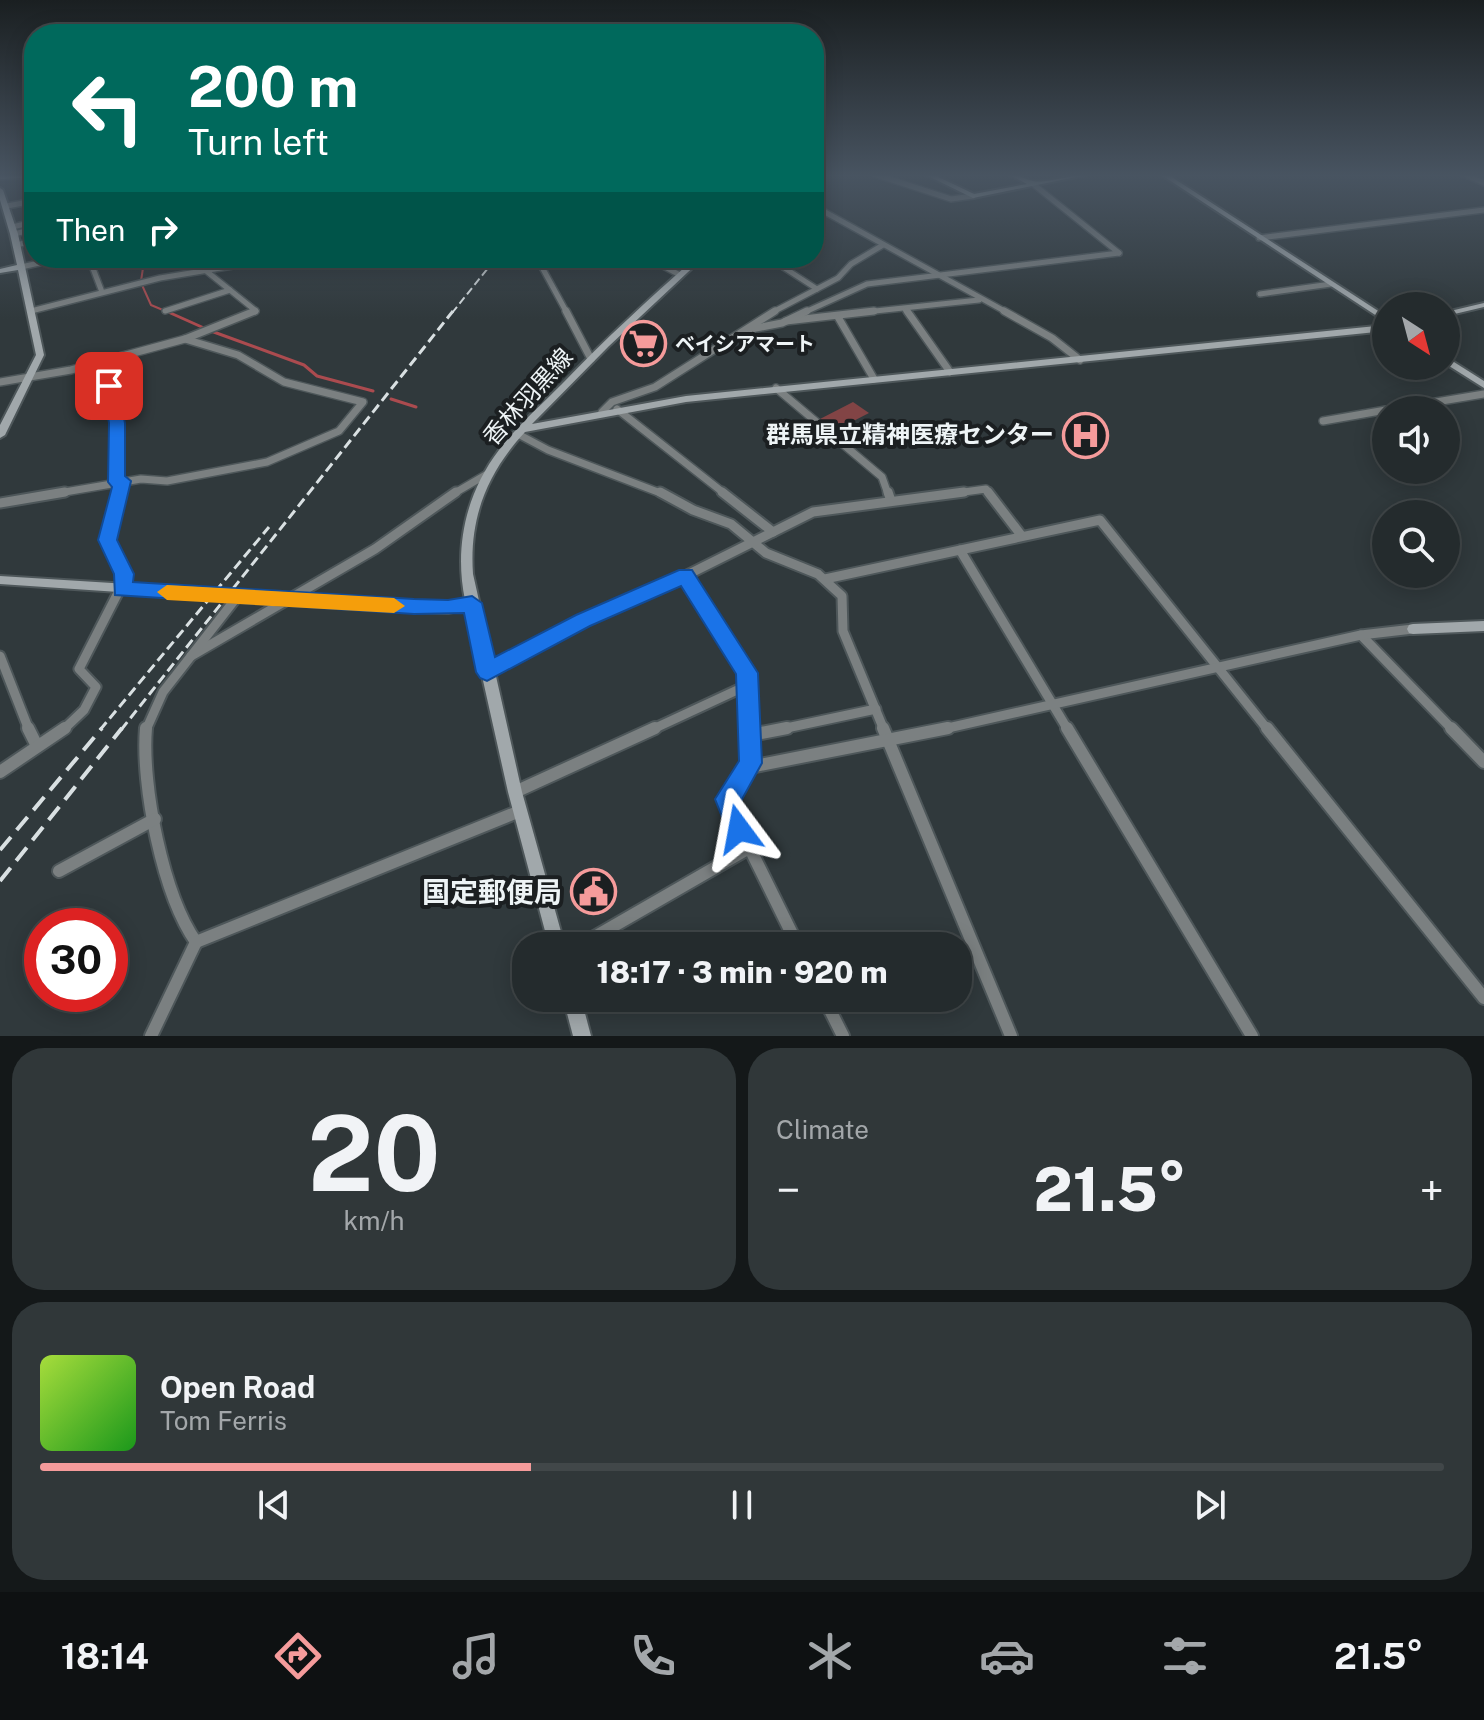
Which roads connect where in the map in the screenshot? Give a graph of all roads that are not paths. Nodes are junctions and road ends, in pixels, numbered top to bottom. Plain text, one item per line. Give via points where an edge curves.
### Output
1 (11, 222) edge
2 (843, 222) edge
3 (1081, 222) edge
4 (1236, 222) edge
5 (1385, 222) edge
6 (24, 226) edge
7 (24, 229) edge
8 (13, 230) junction
9 (1259, 238) junction
10 (24, 243) edge
11 (16, 245) junction
12 (883, 245) junction
13 (24, 266) edge
14 (21, 267) junction
15 (93, 268) edge
16 (218, 268) edge
17 (542, 268) edge
18 (667, 268) edge
19 (688, 268) edge
20 (784, 268) edge
21 (205, 270) junction
22 (0, 271) edge
23 (680, 275) junction
24 (936, 275) junction
25 (1331, 284) junction
26 (817, 289) junction
27 (230, 290) junction
28 (102, 292) junction
29 (1260, 294) dead end
30 (979, 300) junction
31 (1484, 305) edge
32 (905, 309) junction
33 (31, 311) junction
34 (165, 311) dead end
35 (1372, 311) edge
36 (1460, 311) edge
37 (838, 317) junction
38 (786, 321) junction
39 (751, 329) junction
40 (1372, 329) edge
41 (185, 339) junction
42 (591, 359) junction
43 (1080, 360) junction
44 (102, 361) junction
45 (1460, 369) edge
46 (950, 372) junction
47 (31, 376) junction
48 (874, 379) junction
49 (0, 382) edge
50 (1484, 385) edge
51 (776, 388) junction
52 (1484, 394) edge
53 (1460, 398) edge
54 (617, 409) junction
55 (602, 412) junction
56 (1372, 413) edge
57 (1323, 421) dead end
58 (1, 432) edge
59 (491, 432) dead end
60 (519, 433) junction
61 (489, 473) junction
62 (119, 482) junction
63 (891, 501) junction
64 (0, 503) edge
65 (773, 532) junction
66 (1021, 535) junction
67 (751, 544) junction
68 (960, 550) junction
69 (685, 576) junction
70 (825, 579) junction
71 (0, 580) edge
72 (122, 589) junction
73 (237, 597) junction
74 (291, 600) junction
75 (472, 603) junction
76 (1484, 626) edge
77 (1413, 629) joint
78 (1361, 635) junction
79 (0, 656) edge
80 (191, 657) junction
81 (1220, 669) junction
82 (487, 672) junction
83 (748, 685) junction
84 (1054, 705) junction
85 (876, 709) junction
86 (751, 735) junction
87 (889, 741) junction
88 (37, 746) junction
89 (1484, 762) edge
90 (750, 767) junction
91 (0, 772) edge
92 (515, 792) junction
93 (520, 811) junction
94 (155, 819) junction
95 (749, 848) junction
96 (59, 871) dead end
97 (553, 932) edge
98 (603, 932) edge
99 (791, 932) edge
100 (196, 942) junction
101 (1484, 998) edge
102 (576, 1012) edge
103 (831, 1012) edge
104 (151, 1036) edge
105 (582, 1036) edge
106 (843, 1036) edge
107 (1011, 1036) edge
108 (1252, 1036) edge

1 - 8 street
2 - 12 street
3 - 24 street via 1119,253
4 - 9 street
5 - 9 street
6 - 8 street
7 - 8 street
8 - 11 street
9 - 25 street
10 - 11 street
11 - 14 street
12 - 24 street
12 - 26 street
13 - 14 street
14 - 22 street
14 - 33 street
15 - 28 street
16 - 21 street
17 - 42 street
18 - 23 street
19 - 23 street, 香林羽黒線
20 - 26 street
21 - 27 street
21 - 28 street
23 - 42 street, 香林羽黒線
24 - 30 street
24 - 38 street via 862,285
25 - 29 street
25 - 35 street
26 - 39 street
27 - 34 street
27 - 41 street via 256,311
28 - 33 street
30 - 32 street
30 - 43 street via 1052,338
31 - 36 street
32 - 37 street
32 - 46 street
33 - 47 street via 40,355
37 - 38 street
37 - 48 street
38 - 39 street
39 - 55 street
40 - 43 street
41 - 44 street
41 - 62 street via 238,355 284,382 363,402 342,429 267,462 167,481
42 - 60 street, 香林羽黒線
43 - 46 street
44 - 47 street
44 - 62 street via 115,408
45 - 50 street
46 - 48 street
47 - 49 street
47 - 58 street
48 - 51 street
51 - 54 street
51 - 63 street via 882,477
52 - 53 street
54 - 55 street
54 - 65 street
55 - 60 street
56 - 57 street
59 - 60 street
60 - 61 street, 香林羽黒線
60 - 67 street via 548,450 625,476 731,524
61 - 74 street
61 - 75 street, 香林羽黒線 via 466,538
62 - 64 street
62 - 72 street via 107,540 124,574
63 - 65 street via 818,510
63 - 66 street via 986,489
65 - 67 street
66 - 68 street
66 - 81 street via 1100,520
67 - 69 street
67 - 70 street
68 - 70 street
68 - 84 street
69 - 82 street via 583,620
69 - 83 street via 746,668
70 - 85 street via 842,596 843,631
71 - 72 street
72 - 73 street
72 - 88 street via 80,665 81,674 96,687 95,696 84,711
73 - 74 street
73 - 80 street
74 - 75 street via 441,608
74 - 80 street
75 - 82 street, 香林羽黒線
76 - 77 street
77 - 78 street
78 - 81 street
78 - 89 street
79 - 88 street
80 - 94 street via 146,726
81 - 84 street
81 - 101 street
82 - 92 street, 香林羽黒線
83 - 86 street
83 - 92 street
84 - 87 street
84 - 108 street
85 - 86 street
85 - 87 street
86 - 90 street
87 - 90 street
87 - 107 street
88 - 91 street
90 - 95 street via 728,799
92 - 93 street, 香林羽黒線
93 - 97 street, 香林羽黒線
93 - 100 street
94 - 96 street
94 - 100 street via 182,920
95 - 98 street
95 - 99 street
100 - 104 street
102 - 105 street
103 - 106 street

